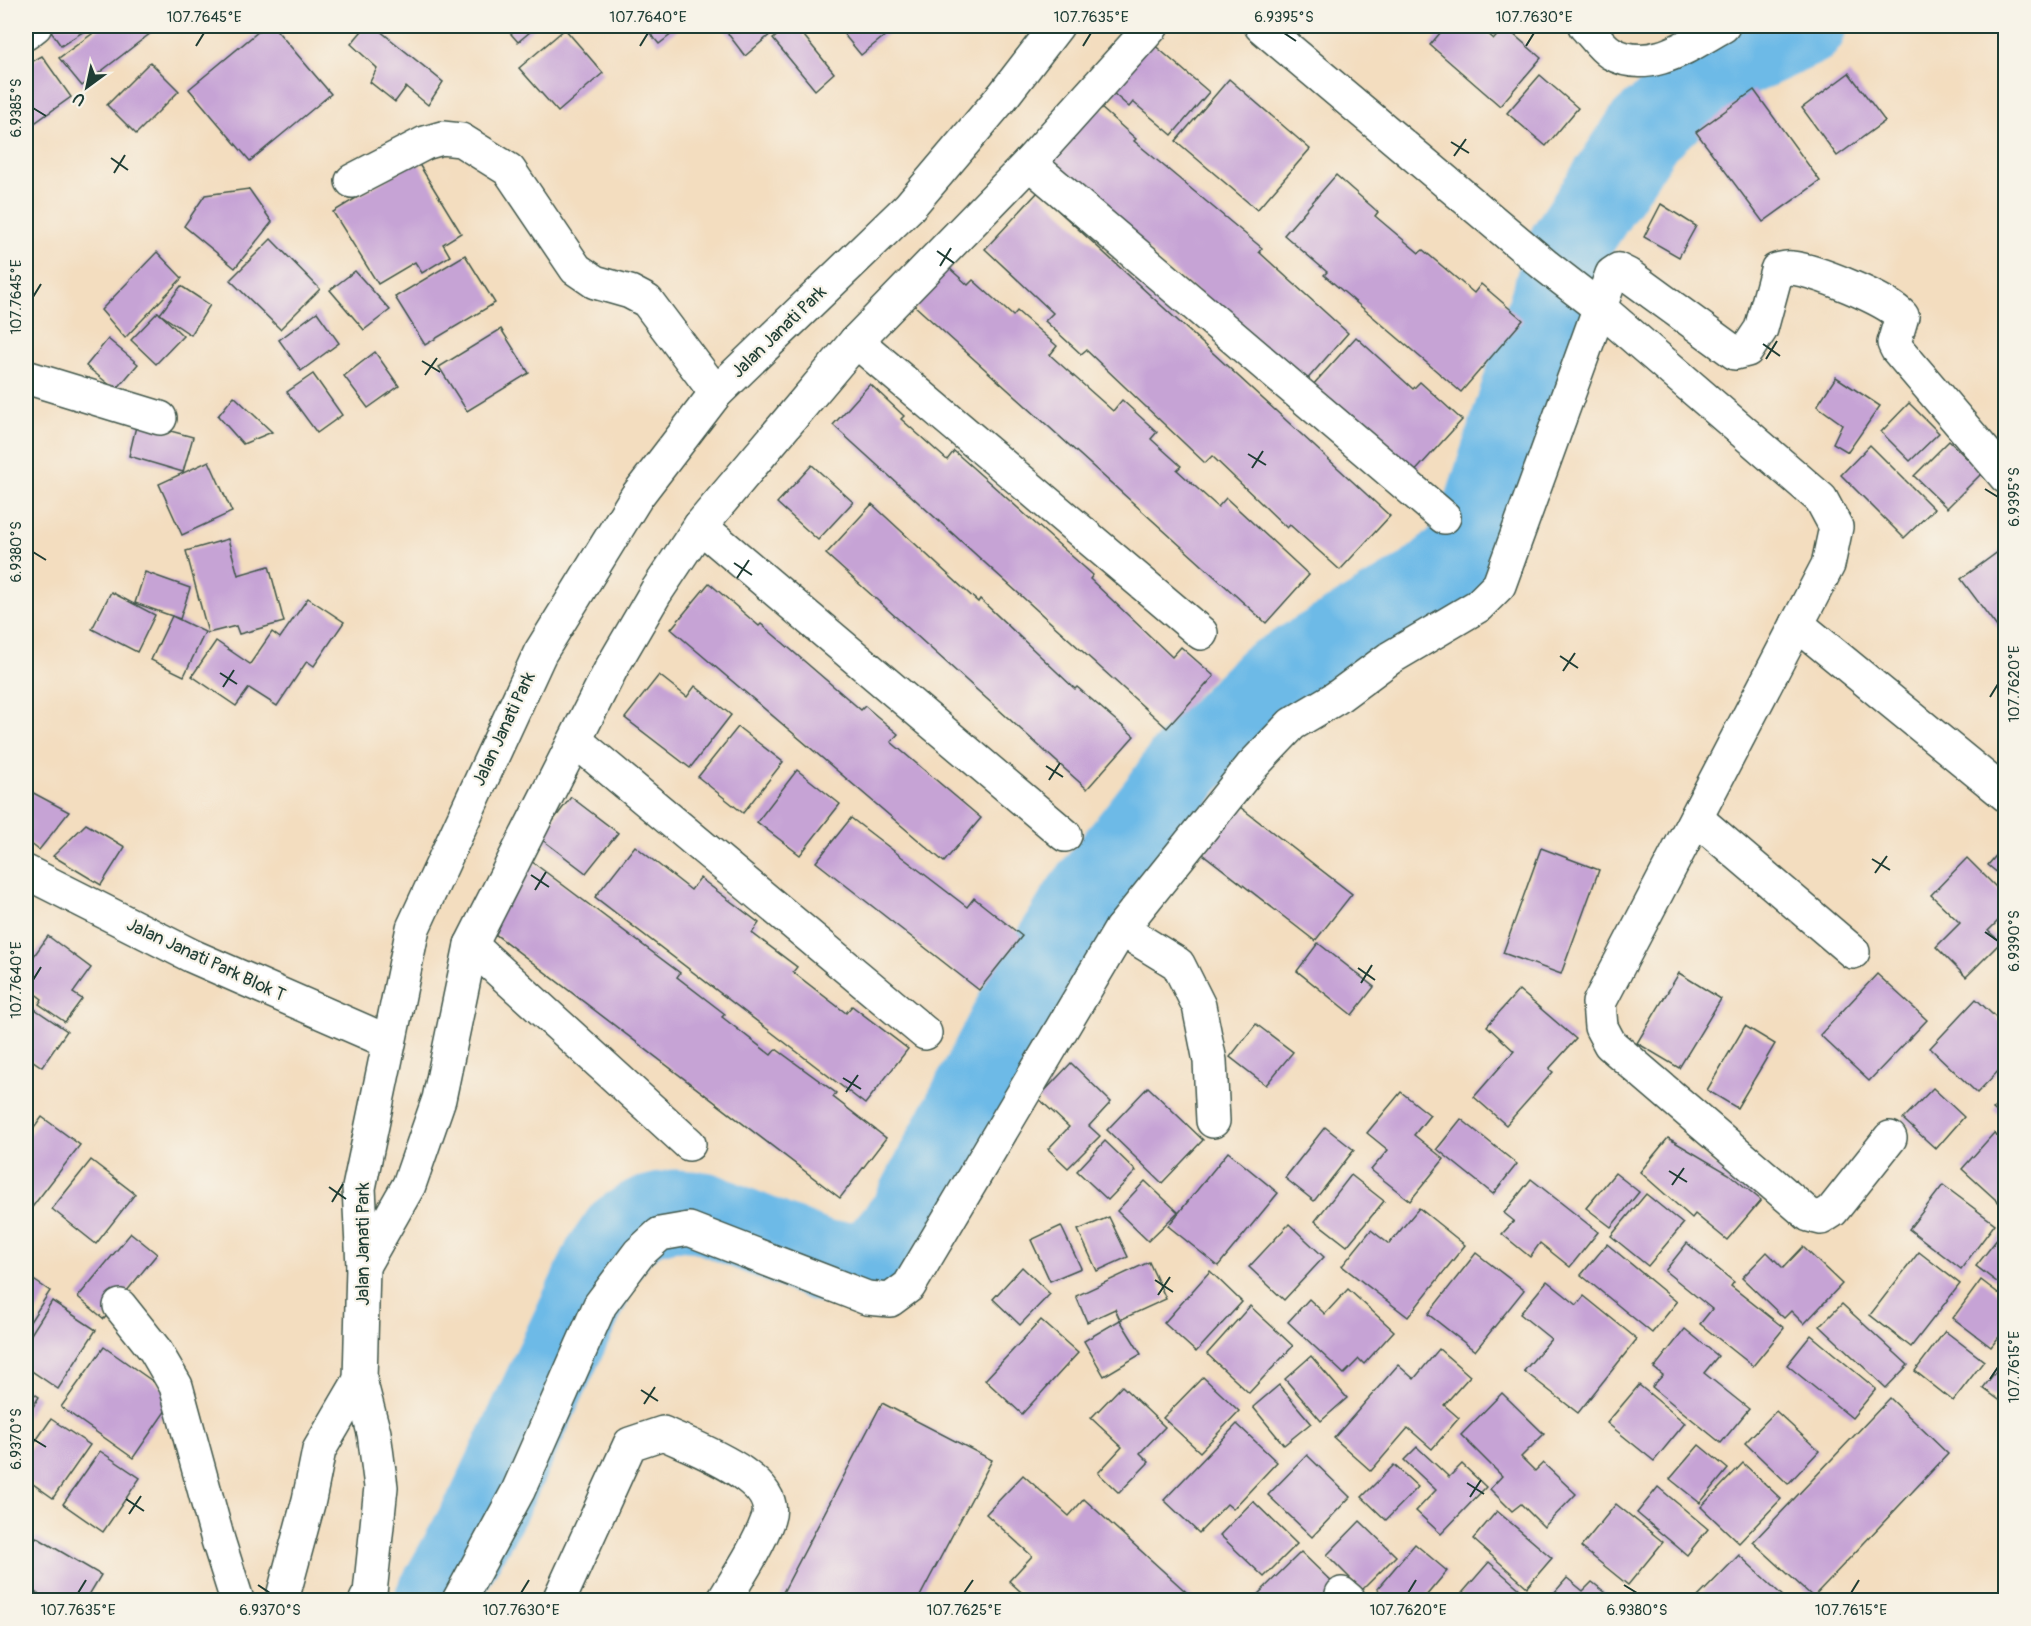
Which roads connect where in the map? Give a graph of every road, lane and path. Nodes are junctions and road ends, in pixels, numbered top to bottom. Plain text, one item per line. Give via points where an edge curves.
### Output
1 (35, 26) edge
2 (1057, 26) edge
3 (1152, 26) edge
4 (1261, 26) edge
5 (1585, 26) edge
6 (1723, 26) edge
7 (26, 33) edge
8 (1029, 163) junction
9 (352, 181) dead end
10 (1592, 301) junction
11 (856, 341) junction
12 (26, 376) edge
13 (716, 393) junction
14 (160, 418) dead end
15 (2006, 477) edge
16 (1444, 517) dead end
17 (700, 526) junction
18 (1797, 624) junction
19 (1201, 633) dead end
20 (576, 741) junction
21 (2006, 795) edge
22 (1696, 818) junction
23 (1065, 835) dead end
24 (26, 872) edge
25 (1121, 929) junction
26 (471, 945) junction
27 (1852, 952) dead end
28 (925, 1032) dead end
29 (390, 1042) junction
30 (1213, 1121) dead end
31 (1890, 1138) dead end
32 (688, 1144) dead end
33 (363, 1266) junction
34 (120, 1306) dead end
35 (360, 1380) junction
36 (237, 1600) edge
37 (282, 1600) edge
38 (366, 1600) edge
39 (459, 1600) edge
40 (559, 1600) edge
41 (724, 1600) edge

1 - 7 street
2 - 13 street, Jalan Janati Park via 909,207
3 - 8 street
4 - 10 street
5 - 6 street via 1609,52 1654,61
8 - 11 street
8 - 16 street
9 - 13 street via 425,143 442,138 461,140 509,170 576,269 595,282 647,301
10 - 15 street via 1618,270 1735,352 1747,350 1761,329 1777,270 1789,267 1805,271 1885,302 1902,316 1894,343 1897,349
10 - 18 street via 1821,499 1836,527 1828,565
10 - 25 street via 1499,585 1478,606 1390,658 1336,698 1292,724 1251,767
11 - 17 street
11 - 19 street
12 - 14 street
13 - 29 street, Jalan Janati Park via 637,496 540,653 413,928
17 - 20 street via 611,669
17 - 23 street
18 - 21 street
18 - 22 street
20 - 26 street
20 - 28 street
22 - 27 street
22 - 31 street via 1599,1003 1601,1027 1610,1044 1809,1215 1821,1218 1832,1211
24 - 29 street, Jalan Janati Park Blok T via 192,956
25 - 30 street via 1178,964 1199,1006 1210,1061
25 - 39 street via 909,1286 890,1300 867,1298 689,1228 660,1234 639,1253 600,1305 518,1491
26 - 32 street
26 - 33 street via 435,1110 409,1185
29 - 33 street, Jalan Janati Park via 359,1188
33 - 35 street, Jalan Janati Park
34 - 36 street via 155,1350 176,1386
35 - 37 street via 319,1450
35 - 38 street, Jalan Janati Park via 374,1433 381,1486 370,1593
40 - 41 street via 630,1444 663,1432 755,1480 769,1499 769,1517

